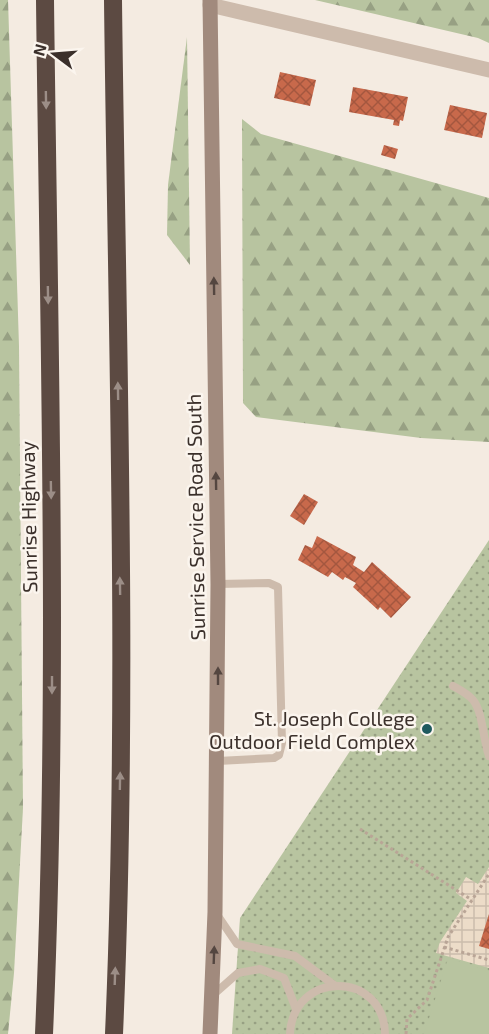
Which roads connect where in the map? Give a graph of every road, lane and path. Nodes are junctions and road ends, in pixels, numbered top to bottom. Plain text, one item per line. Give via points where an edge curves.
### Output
1 (45, 0) edge
2 (113, 0) edge
3 (210, 3) edge
4 (489, 70) edge
5 (218, 584) junction
6 (453, 686) dead end
7 (489, 756) edge
8 (218, 761) junction
9 (360, 830) dead end
10 (489, 874) edge
11 (472, 900) junction
12 (215, 912) junction
13 (444, 947) junction
14 (489, 960) edge
15 (334, 985) junction
16 (212, 996) junction
17 (296, 1009) junction
18 (45, 1034) edge
19 (114, 1034) edge
20 (210, 1034) edge
21 (290, 1034) edge
22 (385, 1034) edge
23 (406, 1034) edge

1 -> 18 highway, Sunrise Highway via 52,655
19 -> 2 highway via 121,659
3 - 4 street
5 -> 3 main road, Sunrise Service Road South
8 -> 5 main road, Sunrise Service Road South
5 - 8 lane via 268,583 278,587 282,743 274,758
6 - 7 lane via 477,705
8 - 12 main road, Sunrise Service Road South
9 - 11 path
10 - 11 path
11 - 13 path
12 - 15 lane via 237,944 295,956
16 -> 12 main road, Sunrise Service Road South
13 - 14 path
13 - 23 path via 427,1000 407,1019
15 - 17 lane via 306,997
15 - 22 lane via 350,986 375,1003
16 - 17 lane via 238,973 260,969 284,978
16 - 20 main road, Sunrise Service Road South
17 - 21 lane

